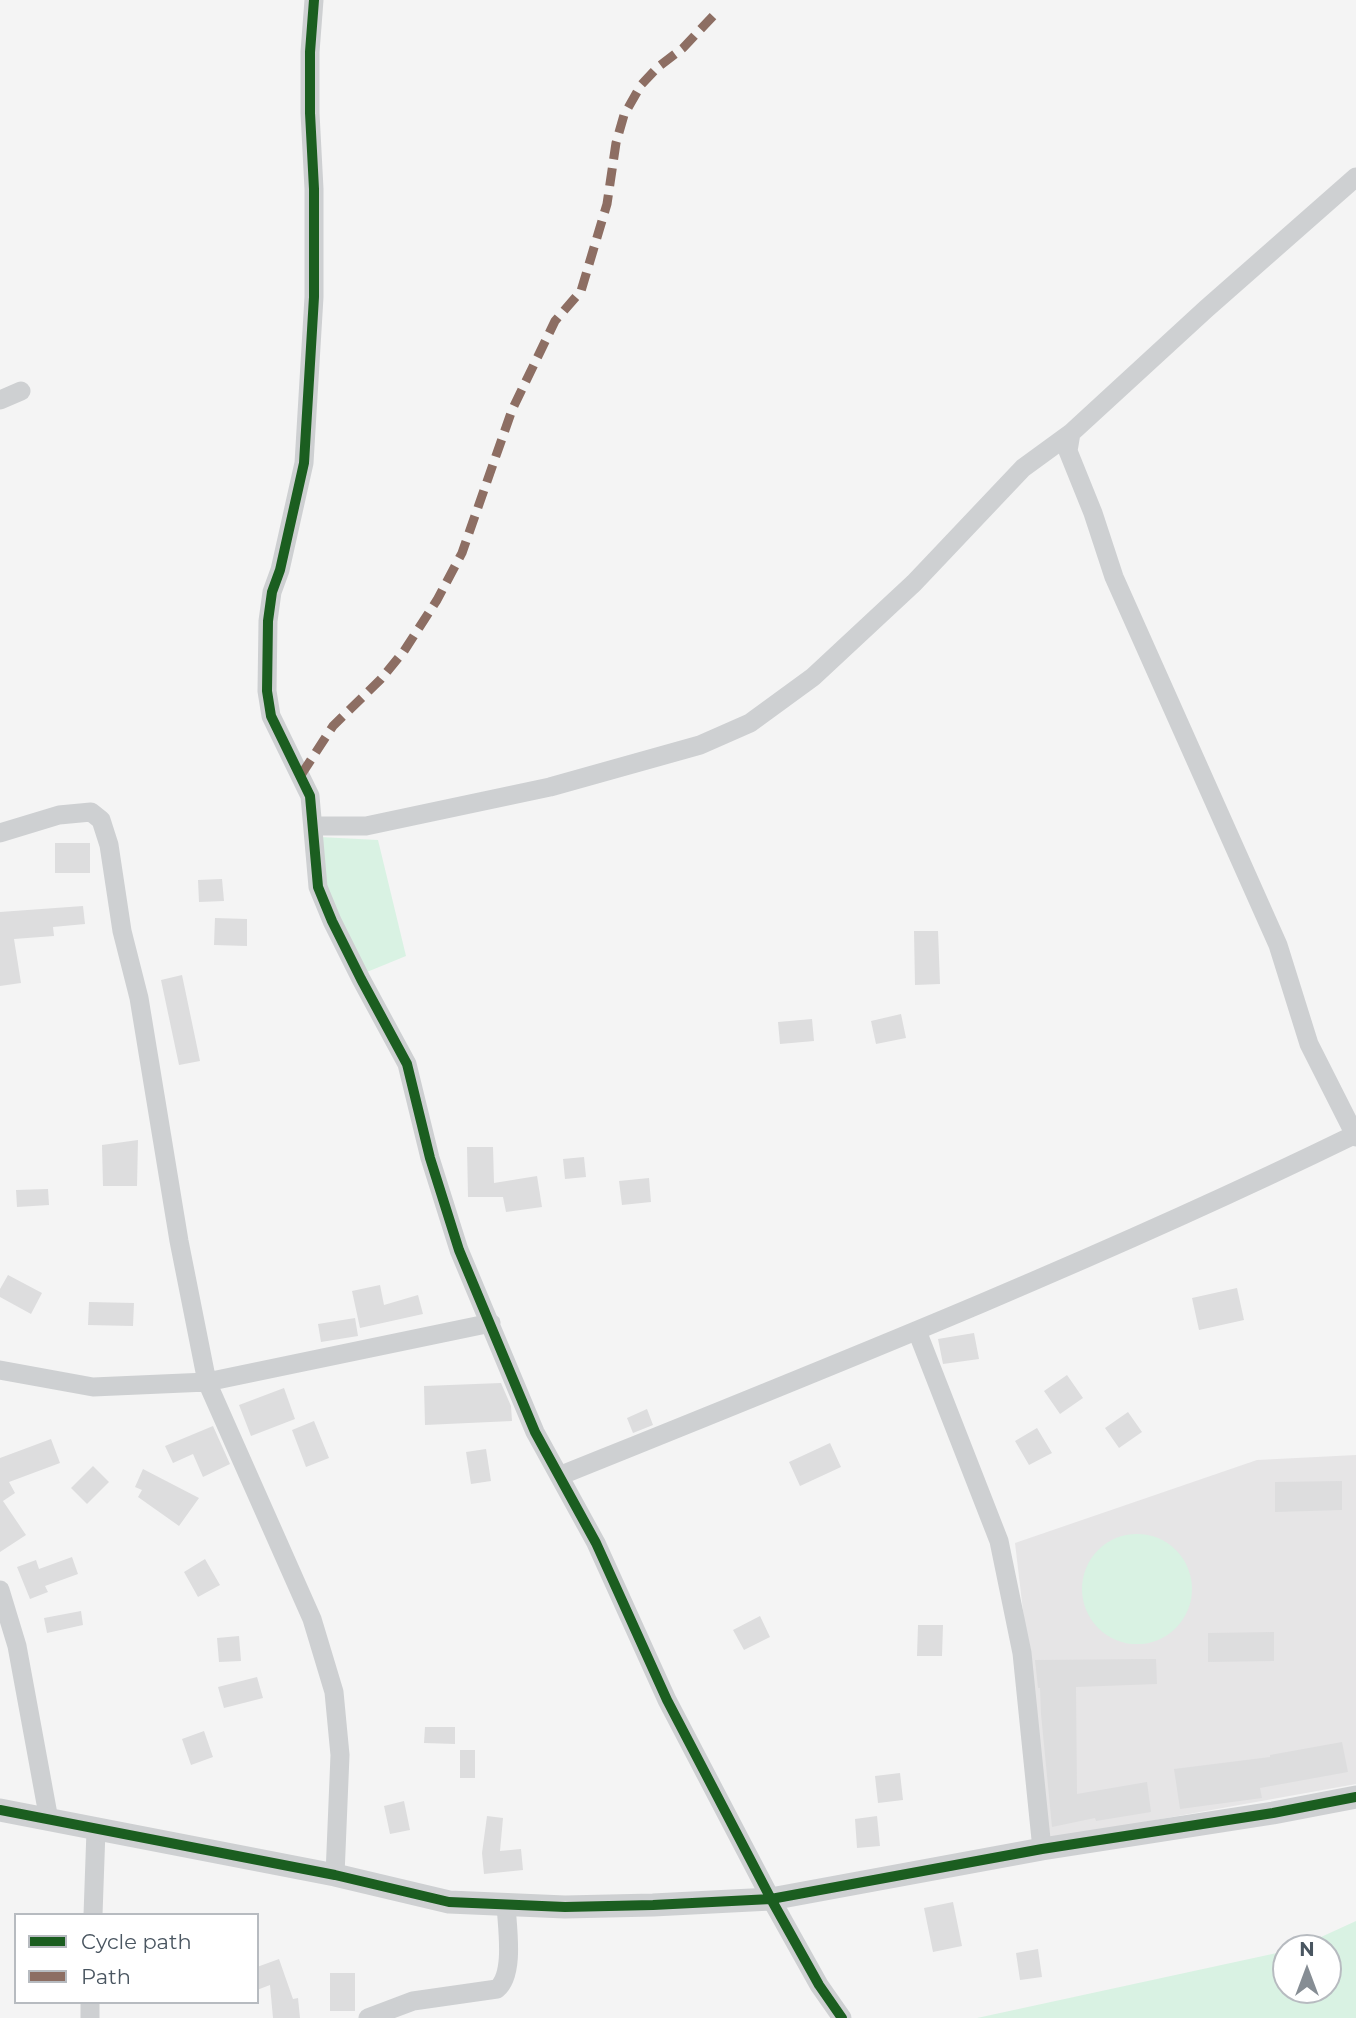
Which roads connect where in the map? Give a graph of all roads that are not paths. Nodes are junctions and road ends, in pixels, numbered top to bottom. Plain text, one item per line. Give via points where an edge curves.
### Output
1 (314, 0) edge
2 (1356, 177) edge
3 (20, 391) dead end
4 (0, 400) edge
5 (1072, 433) junction
6 (314, 826) junction
7 (0, 833) edge
8 (1356, 1135) edge
9 (491, 1323) junction
10 (917, 1331) junction
11 (0, 1370) edge
12 (207, 1381) junction
13 (559, 1476) junction
14 (0, 1590) edge
15 (1356, 1797) edge
16 (0, 1810) edge
17 (49, 1820) junction
18 (96, 1830) junction
19 (1042, 1849) junction
20 (335, 1875) junction
21 (771, 1899) junction
22 (506, 1904) junction
23 (93, 1913) edge
24 (368, 2018) edge
25 (842, 2018) edge

1 - 6 street via 310,113 314,297 304,463 272,592 267,691 271,716 310,796
2 - 5 street
3 - 4 street
5 - 6 street via 1023,468 914,583 813,677 750,723 700,745 550,787 366,826
5 - 8 street via 1068,451 1114,577 1278,945 1309,1044
6 - 9 street via 318,887 407,1064 459,1250
7 - 12 street via 58,815 91,812 101,820 139,998 178,1241
8 - 10 street via 1272,1177
9 - 12 street
9 - 13 street via 535,1432
10 - 13 street
10 - 19 street via 999,1541 1022,1653
11 - 12 street via 93,1387
12 - 20 street via 312,1619 334,1692 340,1755
13 - 21 street via 596,1543 667,1700
14 - 17 street via 17,1646
15 - 19 street
16 - 17 street
17 - 18 street
18 - 20 street
18 - 23 street
19 - 21 street
20 - 22 street via 449,1902
21 - 22 street via 628,1906
21 - 25 street
22 - 24 street via 508,1966 497,1989 413,2001

